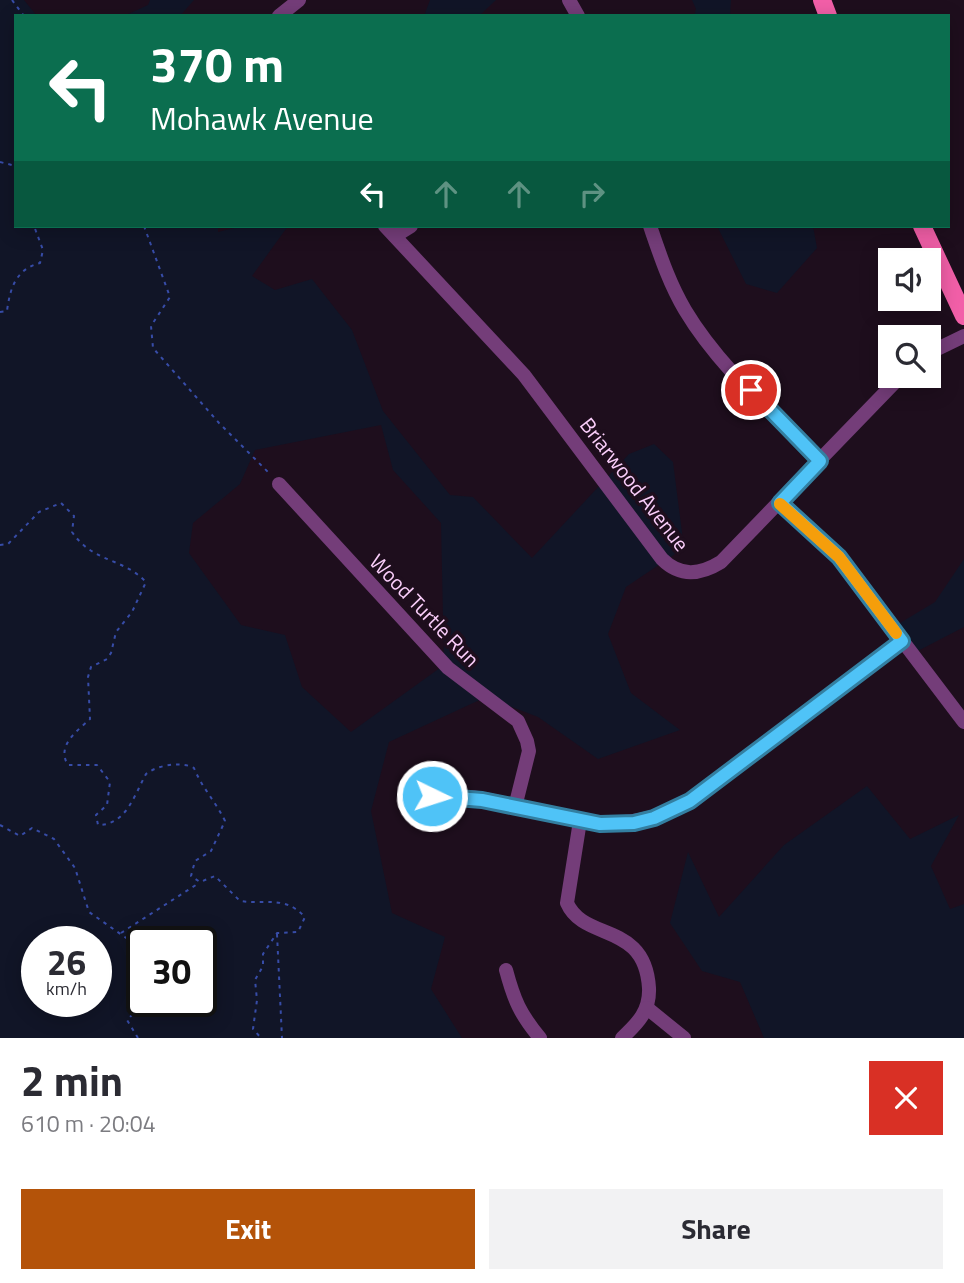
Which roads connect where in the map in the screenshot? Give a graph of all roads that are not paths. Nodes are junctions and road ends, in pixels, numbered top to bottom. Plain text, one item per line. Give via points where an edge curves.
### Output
1 (299, 0) edge
2 (282, 14) edge
3 (651, 228) edge
4 (923, 228) edge
5 (390, 231) edge
6 (964, 316) edge
7 (964, 336) edge
8 (941, 347) edge
9 (890, 388) edge
10 (820, 461) junction
11 (279, 484) road end
12 (780, 503) junction
13 (902, 641) junction
14 (964, 722) edge
15 (412, 800) dead end
16 (515, 807) junction
17 (580, 821) junction
18 (506, 970) dead end
19 (647, 1008) junction
20 (540, 1038) edge
21 (622, 1038) edge
22 (684, 1038) edge

1 - 2 street
3 - 10 street via 672,285 699,331 724,363
4 - 6 main road
5 - 12 street, Briarwood Avenue via 524,375 673,568 691,573 710,569
7 - 8 street
9 - 10 street, Briarwood Avenue
10 - 12 street, Briarwood Avenue
11 - 16 street, Wood Turtle Run via 448,668 517,721 528,751
12 - 13 street via 839,557
13 - 14 street
13 - 17 street via 681,806 634,823
15 - 16 street via 457,797
16 - 17 street
17 - 19 street via 567,903 575,916 614,933 641,957 648,977
18 - 20 street via 514,1001
19 - 21 street
19 - 22 street

